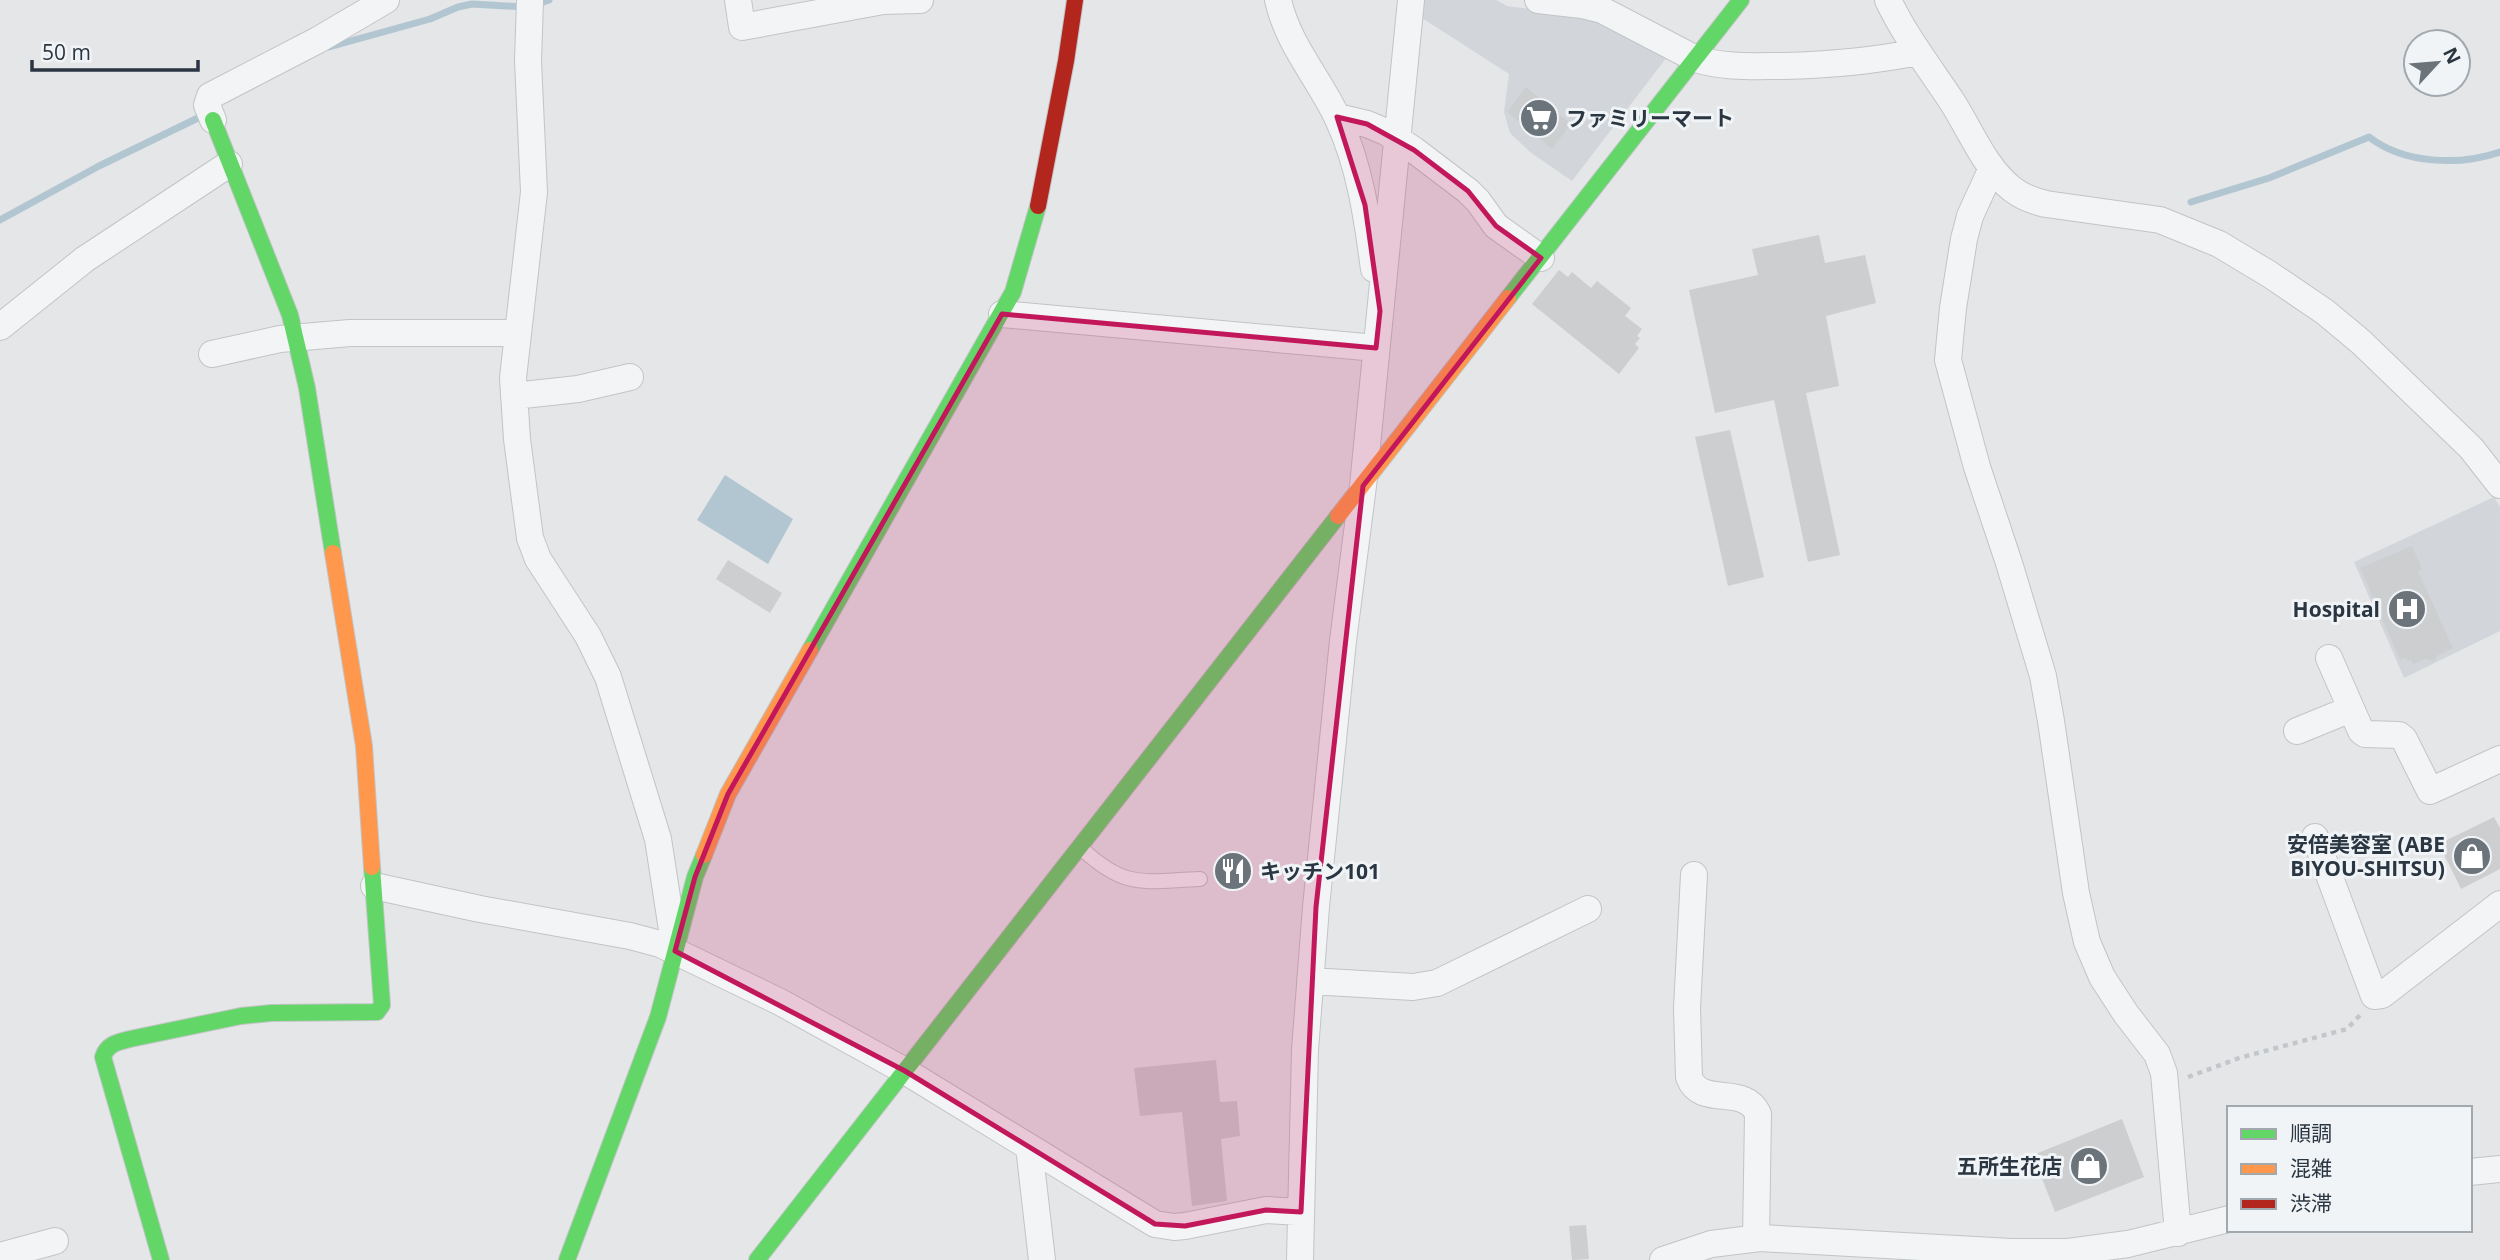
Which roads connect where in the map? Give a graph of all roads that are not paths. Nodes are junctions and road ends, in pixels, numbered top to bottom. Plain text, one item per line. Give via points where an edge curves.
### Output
1 (386, 0) edge
2 (530, 0) edge
3 (738, 0) edge
4 (920, 0) edge
5 (1074, 0) edge
6 (1278, 0) edge
7 (1411, 0) edge
8 (1538, 0) edge
9 (1741, 0) edge
10 (1888, 0) edge
11 (1625, 9) edge
12 (1918, 52) junction
13 (1696, 60) junction
14 (1337, 117) junction
15 (213, 120) joint
16 (1397, 139) junction
17 (229, 164) junction
18 (1992, 168) junction
19 (1541, 258) junction
20 (1380, 311) junction
21 (1002, 314) junction
22 (0, 327) edge
23 (518, 333) junction
24 (296, 337) junction
25 (1377, 348) junction
26 (212, 354) dead end
27 (630, 377) dead end
28 (514, 396) junction
29 (2500, 485) edge
30 (1363, 486) junction
31 (2329, 658) dead end
32 (2351, 709) junction
33 (2297, 731) dead end
34 (2500, 759) edge
35 (2315, 837) dead end
36 (1080, 847) junction
37 (1694, 875) dead end
38 (1200, 878) dead end
39 (374, 886) junction
40 (2500, 904) edge
41 (1588, 909) dead end
42 (683, 955) junction
43 (1310, 981) junction
44 (905, 1071) junction
45 (1029, 1147) junction
46 (2500, 1169) edge
47 (2472, 1172) edge
48 (1301, 1212) junction
49 (2227, 1220) edge
50 (2178, 1233) junction
51 (1756, 1238) junction
52 (55, 1241) dead end
53 (0, 1256) edge
54 (162, 1260) edge
55 (567, 1260) edge
56 (757, 1260) edge
57 (1042, 1260) edge
58 (1300, 1260) edge
59 (1663, 1260) edge

1 - 15 street via 211,96 207,105
2 - 23 street via 534,192
3 - 4 street via 742,27 875,2
5 - 21 street via 1034,223
6 - 14 street via 1290,38
7 - 16 street
8 - 11 street
9 - 13 street
10 - 12 street
11 - 13 street
12 - 13 street via 1832,65 1753,66
12 - 18 street
13 - 19 street
14 - 16 street via 1367,124
14 - 20 street via 1360,184
15 - 17 street
16 - 19 street via 1468,191 1496,226
16 - 20 street
17 - 22 street via 85,259
17 - 24 street
18 - 29 street via 2011,189 2030,200 2160,220 2219,244 2269,274 2361,342 2471,447
18 - 50 street via 1964,239 1948,360 2043,676 2087,942 2112,994 2157,1055 2166,1084
19 - 30 street
20 - 25 street
21 - 25 street
21 - 42 street via 728,794 695,877
23 - 24 street via 411,331
23 - 28 street
24 - 26 street
24 - 39 street via 364,746
25 - 30 street
27 - 28 street
28 - 42 street via 533,549 608,677 658,838
30 - 36 street
30 - 43 street
31 - 32 street
32 - 33 street
32 - 34 street via 2365,734 2404,739 2430,791
35 - 40 street via 2374,996 2382,995
36 - 38 lane via 1107,871 1124,878
36 - 44 street
37 - 51 street via 1687,1008 1689,1077 1703,1094 1743,1099 1758,1114
39 - 42 street via 630,936
39 - 54 street via 382,1005 377,1012 241,1016 123,1040 105,1050 103,1057
41 - 43 street via 1437,983 1413,987
42 - 44 street
42 - 55 street
43 - 48 street
44 - 45 street
44 - 56 street
45 - 48 street via 1155,1224 1185,1226 1266,1210
45 - 57 street
46 - 47 street
48 - 58 street
49 - 50 street
50 - 51 street via 2086,1251 2050,1253
51 - 59 street via 1710,1244
52 - 53 street

